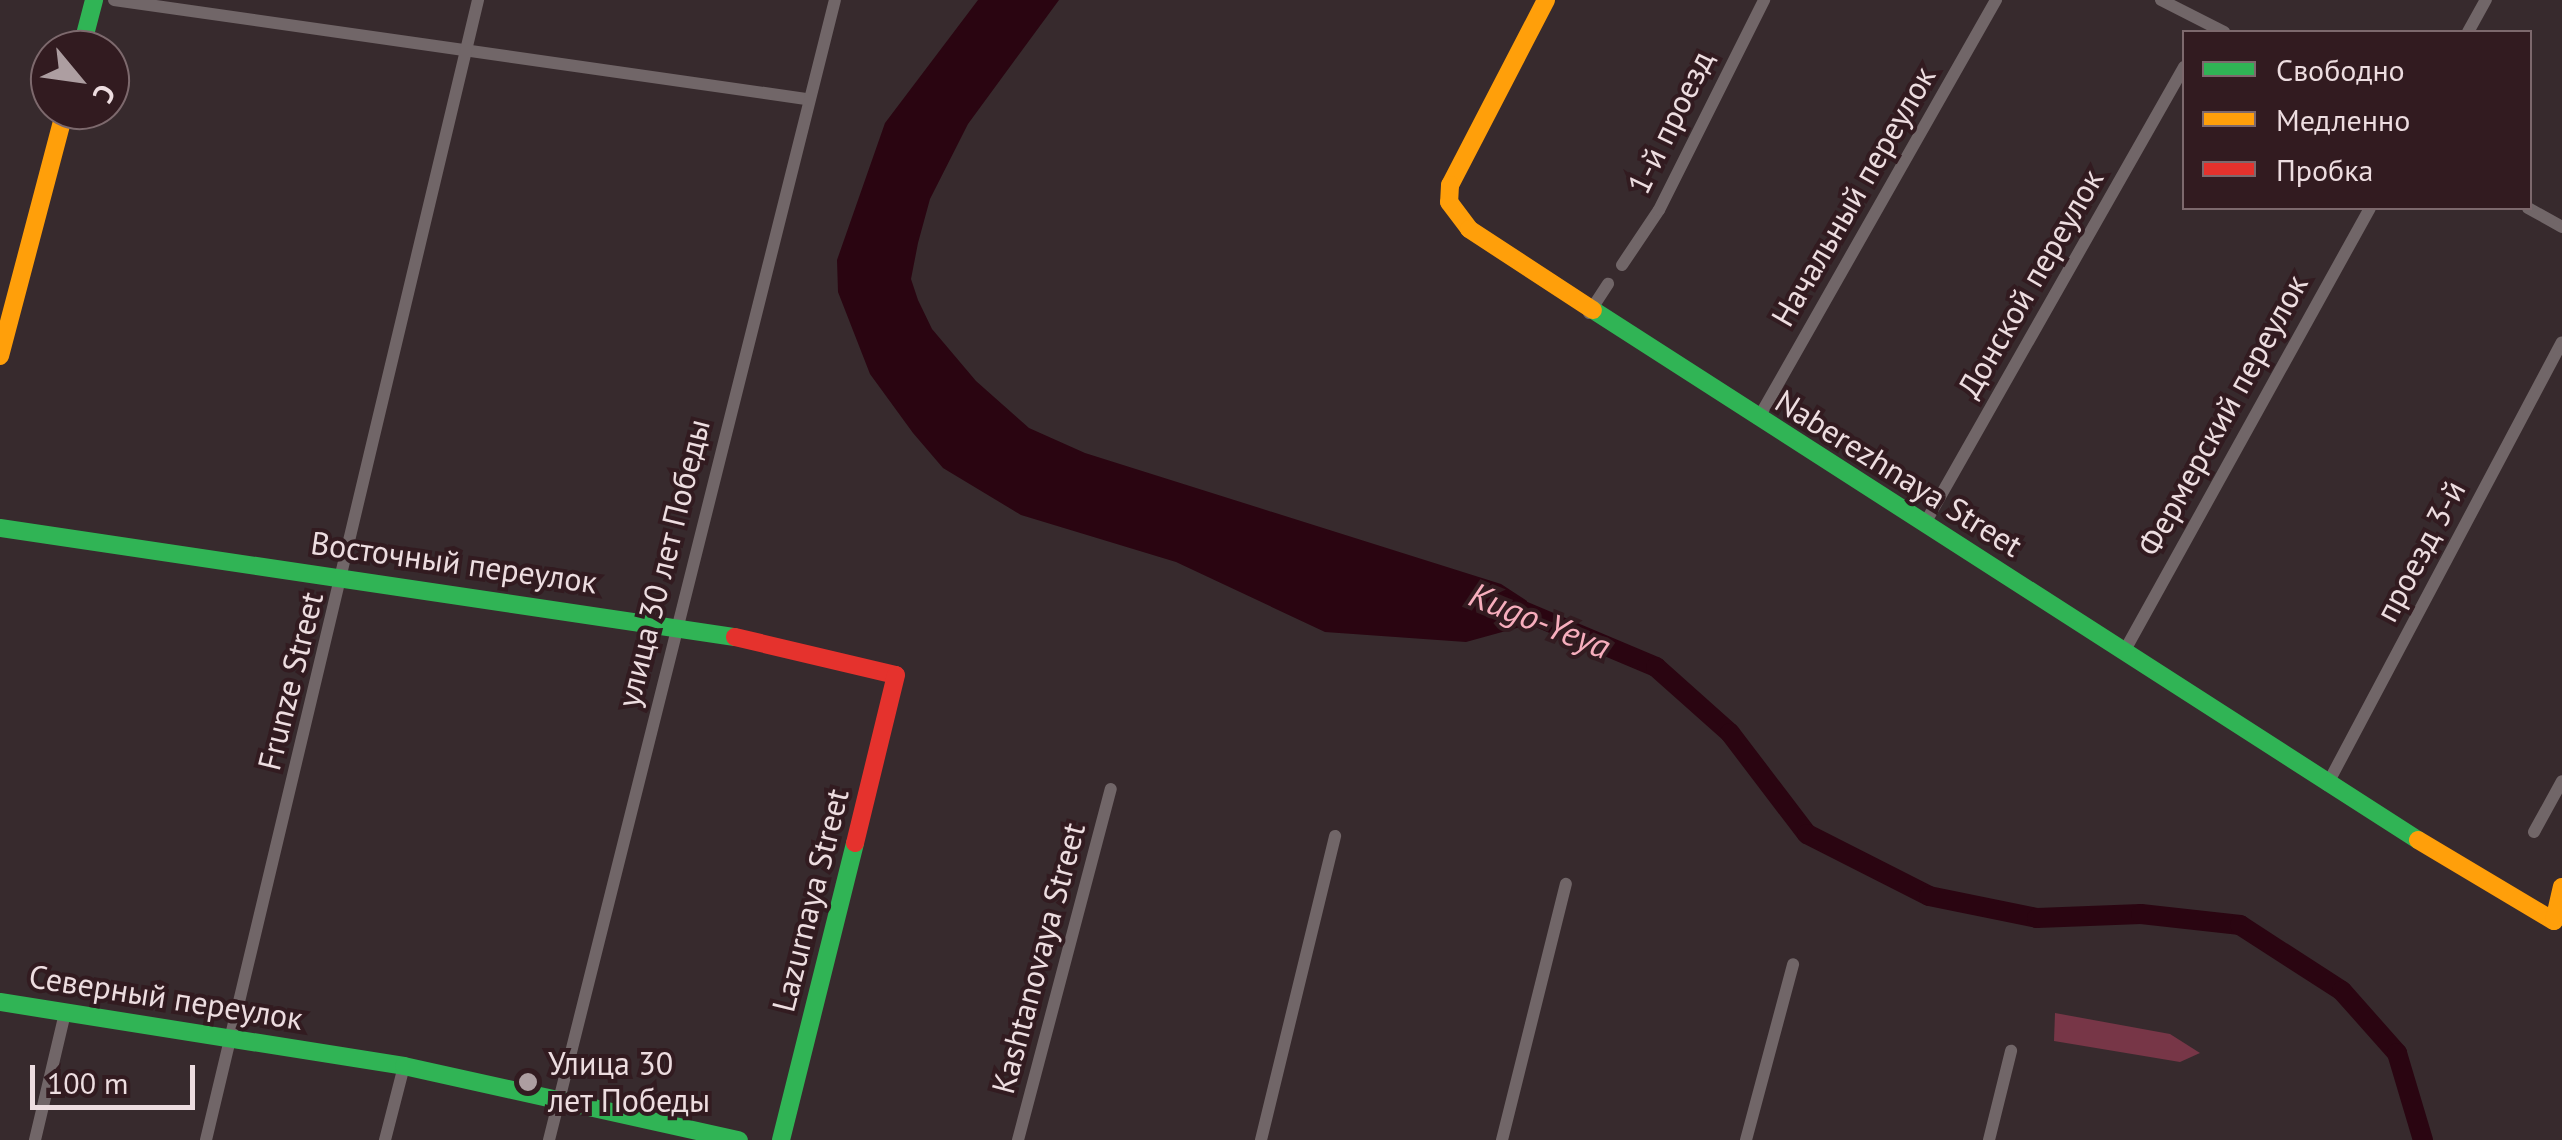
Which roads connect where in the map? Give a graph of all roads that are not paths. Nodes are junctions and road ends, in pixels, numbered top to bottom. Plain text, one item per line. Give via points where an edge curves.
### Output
1 (94, 0) edge
2 (114, 0) edge
3 (478, 0) edge
4 (835, 0) edge
5 (1546, 0) edge
6 (1764, 0) edge
7 (1996, 0) edge
8 (2161, 0) edge
9 (2486, 0) edge
10 (2206, 28) edge
11 (86, 30) edge
12 (2469, 30) edge
13 (468, 48) junction
14 (2182, 71) edge
15 (806, 99) junction
16 (60, 130) edge
17 (2369, 210) edge
18 (2532, 210) edge
19 (2562, 227) edge
20 (1622, 264) dead end
21 (1608, 284) dead end
22 (1590, 313) junction
23 (2562, 342) edge
24 (0, 356) edge
25 (1758, 419) junction
26 (1924, 525) junction
27 (0, 528) edge
28 (344, 576) junction
29 (677, 624) junction
30 (2124, 650) junction
31 (896, 675) joint
32 (2562, 781) edge
33 (2327, 785) junction
34 (1112, 789) dead end
35 (2534, 832) dead end
36 (1335, 836) dead end
37 (1566, 884) dead end
38 (2562, 888) edge
39 (1793, 964) dead end
40 (0, 1002) edge
41 (65, 1012) junction
42 (231, 1036) junction
43 (2011, 1051) dead end
44 (404, 1066) junction
45 (558, 1100) junction
46 (35, 1140) edge
47 (206, 1140) edge
48 (385, 1140) edge
49 (549, 1140) edge
50 (740, 1140) edge
51 (781, 1140) edge
52 (1018, 1140) edge
53 (1261, 1140) edge
54 (1502, 1140) edge
55 (1746, 1140) edge
56 (1989, 1140) edge

1 - 11 street
2 - 13 street
3 - 13 street, Frunze Street
4 - 15 street, улица 30 лет Победы
5 - 22 street, Naberezhnaya Street via 1457,169 1449,202 1481,238
6 - 20 street, 1-й проезд via 1660,210
7 - 25 street, Начальный переулок
8 - 10 street
9 - 12 street
13 - 15 street
13 - 28 street, Frunze Street
14 - 26 street, Донской переулок
15 - 29 street, улица 30 лет Победы
16 - 24 street
17 - 30 street, Фермерский переулок
18 - 19 street
21 - 22 street
22 - 25 street, Naberezhnaya Street
23 - 33 street, проезд 3-й
25 - 26 street, Naberezhnaya Street
26 - 30 street, Naberezhnaya Street
27 - 28 street, Восточный переулок
28 - 29 street, Восточный переулок
28 - 42 street, Frunze Street
29 - 31 street, Восточный переулок
29 - 45 street, улица 30 лет Победы
30 - 33 street, Naberezhnaya Street
31 - 51 street, Lazurnaya Street
32 - 35 street
33 - 38 street, Naberezhnaya Street via 2554,921
34 - 52 street, Kashtanovaya Street
36 - 53 street
37 - 54 street
39 - 55 street
40 - 41 street, Северный переулок
41 - 42 street, Северный переулок
41 - 46 street
42 - 44 street, Северный переулок
42 - 47 street, Frunze Street
43 - 56 street
44 - 45 street, Северный переулок
44 - 48 street
45 - 49 street, улица 30 лет Победы
45 - 50 street, Северный переулок

